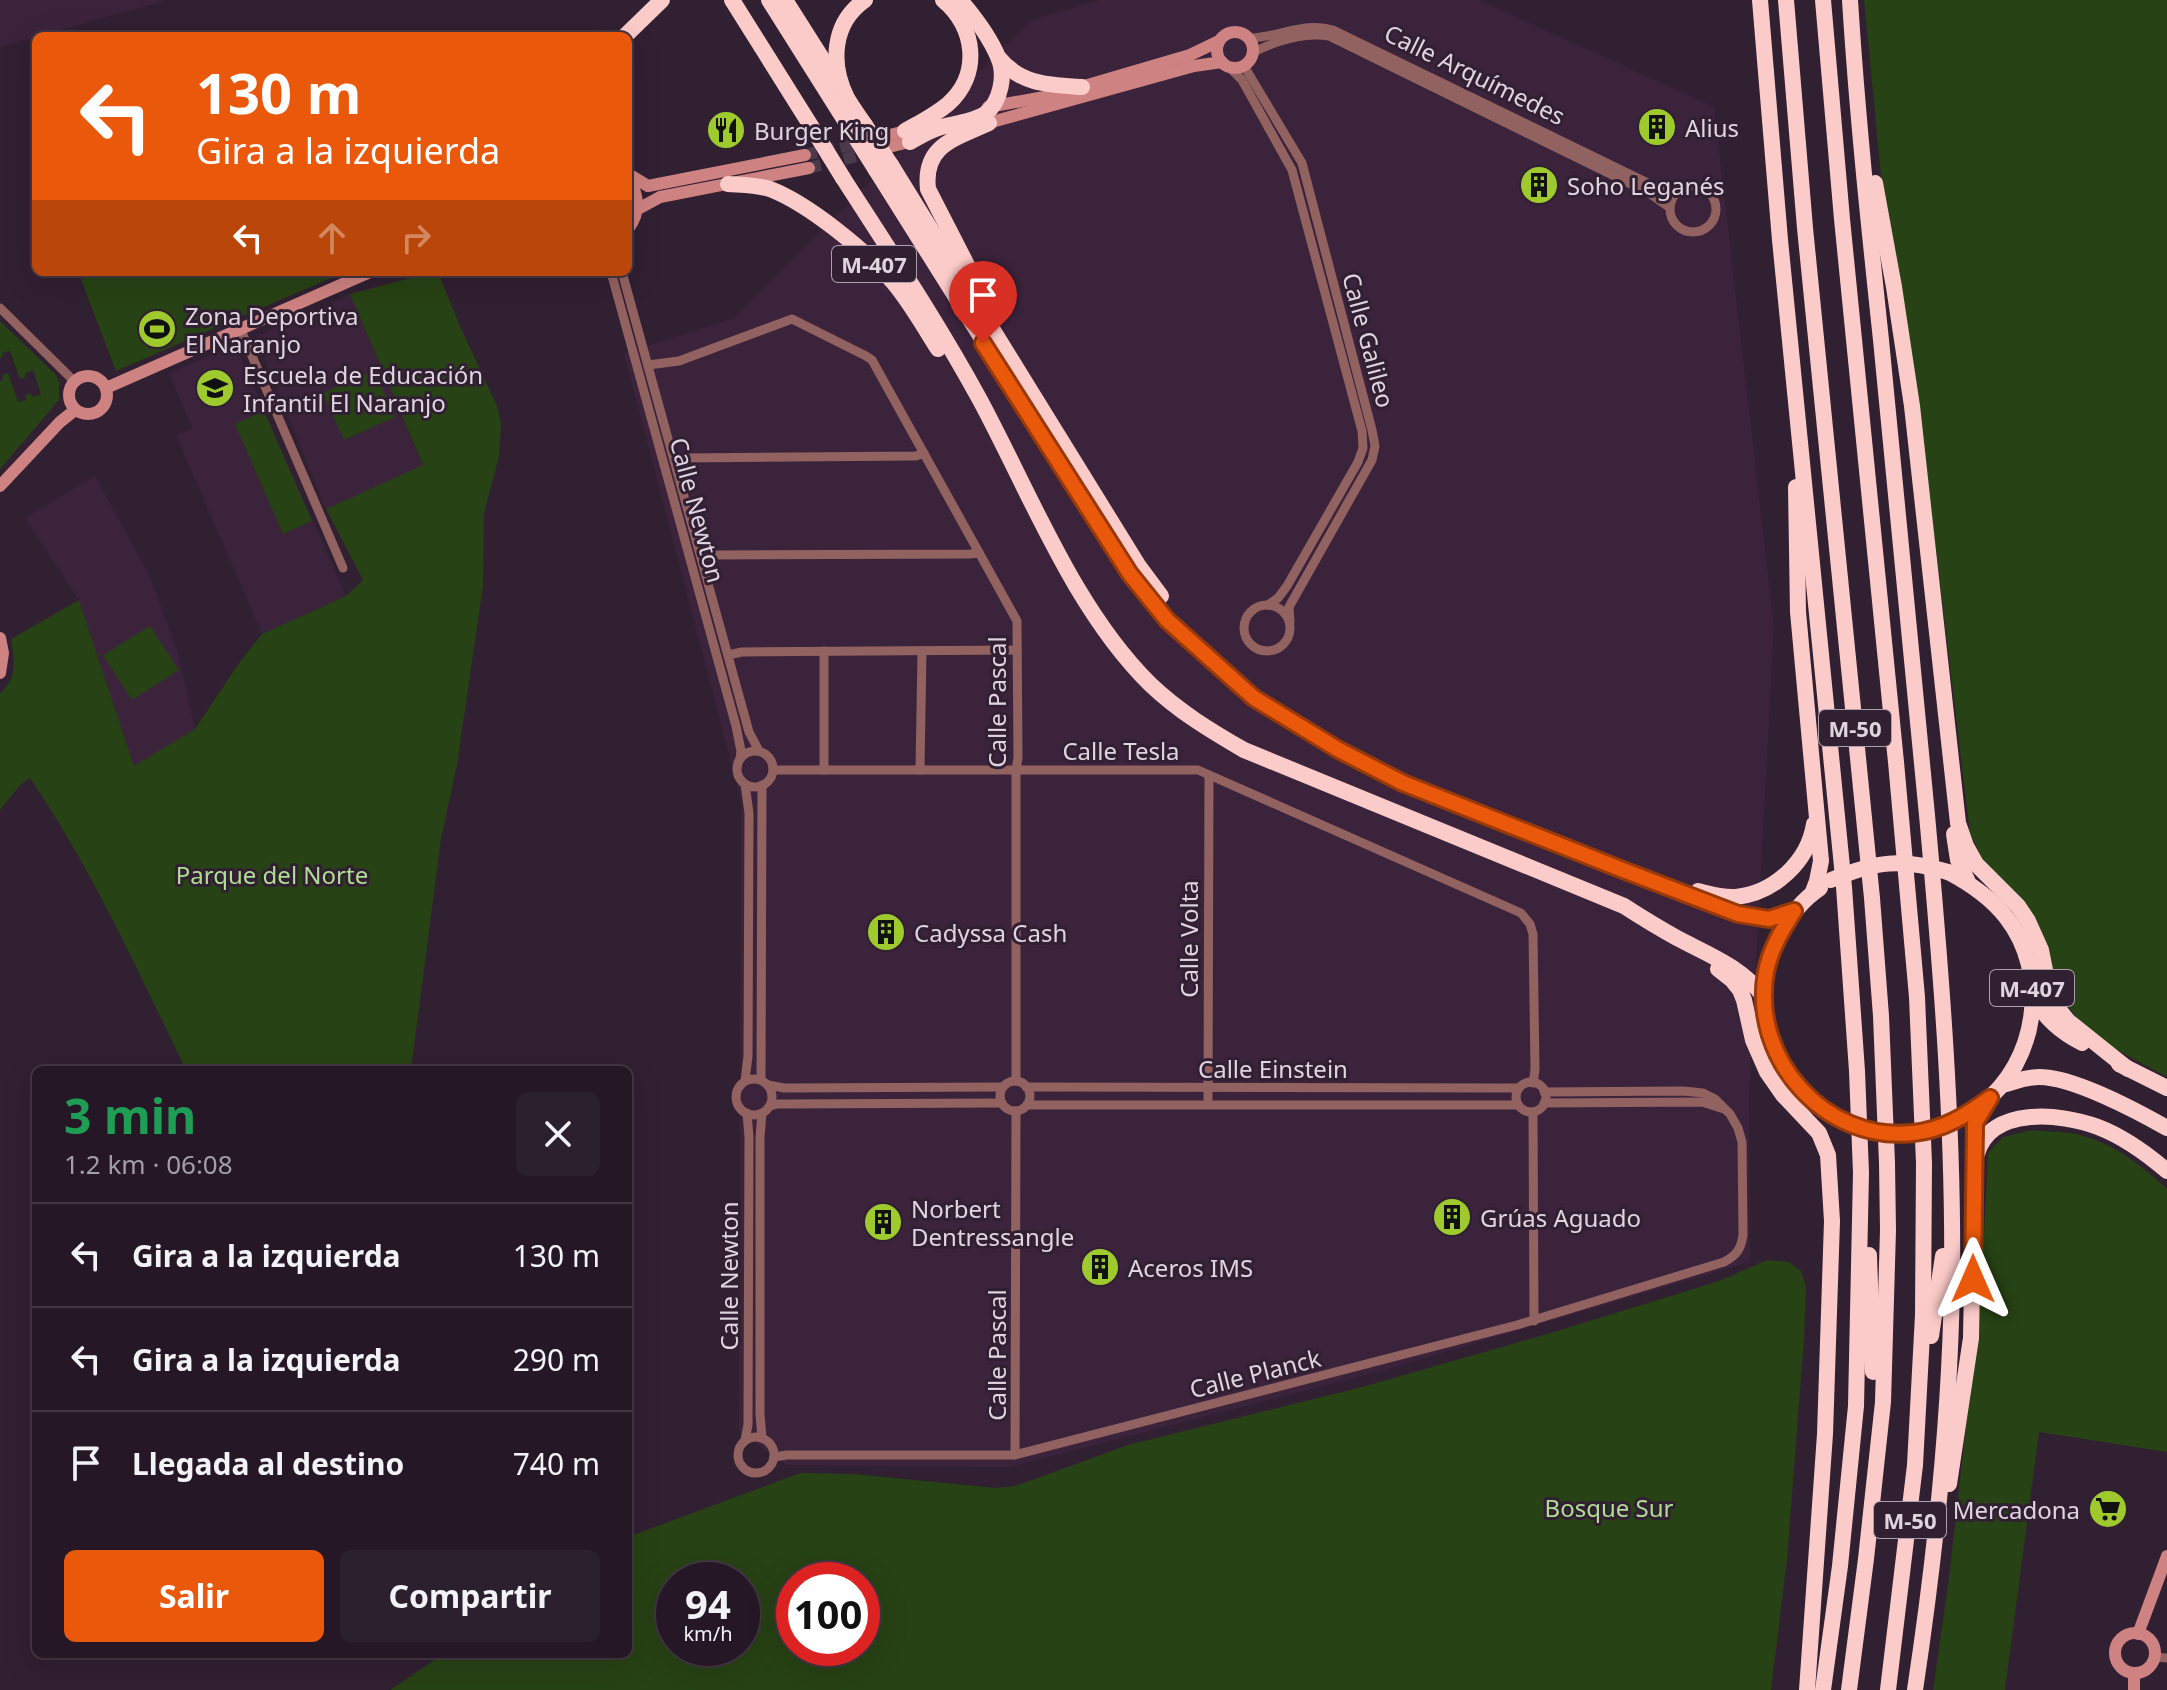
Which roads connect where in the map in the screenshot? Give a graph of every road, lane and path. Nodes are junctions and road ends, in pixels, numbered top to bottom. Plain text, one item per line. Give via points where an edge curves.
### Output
1 (662, 0) edge
2 (732, 0) edge
3 (769, 0) edge
4 (785, 0) edge
5 (865, 0) edge
6 (943, 0) edge
7 (960, 0) edge
8 (1760, 0) edge
9 (1786, 0) edge
10 (1823, 0) edge
11 (1850, 0) edge
12 (629, 32) edge
13 (1249, 38) junction
14 (1219, 41) junction
15 (1254, 52) junction
16 (999, 58) junction
17 (1225, 64) junction
18 (1244, 66) junction
19 (1857, 84) junction
20 (1082, 87) junction
21 (846, 97) junction
22 (993, 106) junction
23 (989, 123) junction
24 (857, 126) junction
25 (908, 136) junction
26 (886, 142) tunnel mouth
27 (883, 167) junction
28 (632, 177) edge
29 (632, 182) edge
30 (728, 184) junction
31 (1676, 192) junction
32 (1669, 207) junction
33 (638, 209) junction
34 (632, 224) edge
35 (360, 276) edge
36 (612, 276) edge
37 (623, 276) edge
38 (0, 308) edge
39 (240, 328) junction
40 (1789, 329) junction
41 (1009, 355) junction
42 (648, 365) junction
43 (74, 381) junction
44 (106, 388) junction
45 (979, 399) junction
46 (75, 410) junction
47 (924, 453) junction
48 (675, 461) junction
49 (0, 486) edge
50 (979, 553) junction
51 (702, 557) junction
52 (343, 568) dead end
53 (1268, 605) junction
54 (1290, 622) junction
55 (0, 638) edge
56 (1017, 650) junction
57 (824, 651) junction
58 (922, 651) junction
59 (728, 655) junction
60 (0, 673) edge
61 (1944, 705) junction
62 (1327, 742) junction
63 (759, 751) junction
64 (740, 759) junction
65 (773, 770) junction
66 (824, 770) junction
67 (920, 770) junction
68 (1016, 770) junction
69 (1209, 775) junction
70 (745, 784) junction
71 (762, 785) junction
72 (1817, 815) junction
73 (1651, 881) junction
74 (1968, 882) junction
75 (1812, 894) junction
76 (1794, 911) junction
77 (1675, 937) junction
78 (1764, 997) junction
79 (2033, 999) junction
80 (2128, 1069) junction
81 (745, 1081) junction
82 (1016, 1081) junction
83 (764, 1082) junction
84 (1533, 1083) junction
85 (2002, 1085) junction
86 (1003, 1087) junction
87 (1026, 1087) junction
88 (1208, 1088) junction
89 (1519, 1088) junction
90 (2167, 1088) edge
91 (1544, 1092) junction
92 (1990, 1098) junction
93 (1002, 1103) junction
94 (1544, 1103) junction
95 (1208, 1104) junction
96 (1027, 1105) junction
97 (1518, 1105) junction
98 (1725, 1109) junction
99 (766, 1110) junction
100 (1016, 1111) junction
101 (1533, 1112) junction
102 (747, 1113) junction
103 (1829, 1113) junction
104 (2167, 1128) edge
105 (1950, 1153) junction
106 (1973, 1167) junction
107 (2167, 1171) edge
108 (1861, 1173) junction
109 (1832, 1221) junction
110 (1534, 1321) junction
111 (1921, 1376) junction
112 (762, 1438) junction
113 (745, 1440) junction
114 (1015, 1455) junction
115 (774, 1457) junction
116 (1877, 1457) junction
117 (1935, 1547) junction
118 (2167, 1556) edge
119 (2138, 1634) junction
120 (2161, 1658) edge
121 (2134, 1673) junction
122 (1807, 1690) edge
123 (1823, 1690) edge
124 (1849, 1690) edge
125 (1888, 1690) edge
126 (1915, 1690) edge
127 (2134, 1690) edge

1 - 12 highway
2 - 45 highway, M-407, bridge
3 - 24 highway, M-407
4 - 21 highway, M-407
5 - 21 highway, M-407 via 845,20 837,40
6 - 25 highway via 967,31 968,75 959,93
7 - 16 highway
8 - 40 highway
9 - 116 highway, M-50 via 1881,1016 1888,1230
10 - 111 highway, M-50 via 1917,997 1924,1163
11 - 19 highway
13 - 14 street via 1235,32
13 - 15 street
13 - 31 street, Calle Arquímedes via 1311,26 1333,30
14 - 17 street via 1218,55
14 - 20 street via 1190,55
15 - 18 street
15 - 32 street, Calle Arquímedes via 1315,34 1329,36
16 - 20 highway via 1019,76 1042,85
16 - 22 highway via 1002,76
17 - 18 street
17 - 23 street via 1194,66
17 - 53 street, Calle Galileo via 1242,80 1292,170 1362,431 1358,462 1287,586
18 - 54 street, Calle Galileo via 1302,163 1375,446 1289,607
19 - 61 highway via 1903,339
19 - 105 highway via 1943,993
20 - 22 street
21 - 24 highway, M-407
22 - 25 highway via 984,115
23 - 25 street
23 - 41 highway, M-407 via 937,151 926,173 928,189
24 - 27 highway, M-407, bridge
25 - 26 street
27 - 41 highway, M-407
27 - 62 highway, M-407 via 975,330 1139,586 1167,620 1254,698
28 - 30 street via 648,186 807,161
29 - 33 street
30 - 33 street via 660,197
30 - 45 highway, M-407 via 786,197 865,255 893,283 956,379
31 - 32 street
31 - 32 street, Calle Arquímedes via 1692,185 1707,191 1716,208 1711,223 1701,231 1685,231 1671,219
33 - 34 street
35 - 39 street
36 - 64 street, Calle Newton via 734,719
37 - 42 street, Calle Newton
38 - 43 street
39 - 44 street
39 - 52 street
40 - 72 highway via 1798,612
40 - 108 highway via 1844,887
41 - 62 highway, M-407 via 1171,610
42 - 47 street, Calle Pascal via 679,361 792,319 872,360
42 - 48 street, Calle Newton
43 - 44 street via 93,376
43 - 46 street via 68,393
44 - 46 street via 100,410
45 - 77 highway, M-407 via 1074,583 1114,644 1151,685 1198,723 1257,756 1624,906
46 - 49 street
47 - 48 street
47 - 50 street, Calle Pascal
48 - 51 street, Calle Newton
50 - 51 street
50 - 56 street, Calle Pascal via 1017,621
51 - 59 street, Calle Newton
53 - 54 street via 1280,609
53 - 54 street via 1252,610 1245,622 1246,637 1256,648 1274,650 1284,644
55 - 60 street
56 - 58 street
56 - 68 street, Calle Pascal
57 - 58 street
57 - 59 street
57 - 66 street
58 - 67 street
59 - 63 street, Calle Newton
61 - 74 highway via 1956,849
61 - 80 highway via 1958,823 1966,846 2028,921 2056,1006
62 - 73 highway, M-407 via 1403,783
63 - 64 street
63 - 65 street via 767,755
64 - 70 street via 737,771
65 - 66 street, Calle Tesla
65 - 71 street
66 - 67 street, Calle Tesla
67 - 68 street, Calle Tesla
68 - 69 street, Calle Tesla via 1185,769
68 - 82 street, Calle Pascal
69 - 84 street, Calle Tesla via 1521,913 1533,934
69 - 88 street, Calle Volta
70 - 71 street
70 - 81 street
71 - 83 street
72 - 73 highway via 1799,860 1766,888 1724,897
72 - 75 highway via 1821,861
73 - 76 highway, M-407 via 1738,914 1769,919
74 - 75 highway, M-407, bridge via 1927,866 1891,863 1862,867
74 - 79 highway, M-407 via 2008,919 2022,944
75 - 76 highway, M-407
76 - 78 highway, M-407 via 1774,946
77 - 78 highway, M-407 via 1735,969
77 - 109 highway via 1740,990 1767,1072 1819,1133 1828,1155
78 - 103 highway, M-407 via 1777,1057 1794,1082
79 - 80 highway, M-407 via 2068,1036
79 - 85 highway, M-407 via 2030,1030
80 - 90 highway, M-407
81 - 83 street
81 - 102 street via 736,1096
82 - 86 street
82 - 87 street
83 - 86 street via 784,1088
83 - 99 street via 773,1098
84 - 89 street
84 - 91 street
85 - 92 highway, M-407
85 - 104 highway via 2039,1077 2061,1080
86 - 93 street
87 - 88 street, Calle Einstein
87 - 96 street
88 - 89 street, Calle Einstein
88 - 95 street, Calle Volta
89 - 97 street
91 - 94 street
91 - 98 street via 1683,1091 1703,1093
92 - 103 highway, M-407, bridge via 1967,1115 1914,1133 1864,1130
92 - 106 highway via 1975,1123
93 - 99 street via 778,1104
93 - 100 street
94 - 98 street via 1702,1102
94 - 101 street
95 - 96 street, Calle Einstein
95 - 97 street, Calle Einstein
96 - 100 street
97 - 101 street
98 - 110 street, Calle Planck via 1742,1142 1743,1235 1735,1255
99 - 102 street
99 - 112 street, Calle Newton via 760,1137
100 - 114 street, Calle Pascal
101 - 110 street
102 - 113 street, Calle Newton
103 - 109 highway via 1835,1148
105 - 111 highway via 1944,1250
105 - 117 highway via 1952,1283
106 - 107 highway via 1980,1143 2002,1123 2058,1118 2097,1126
106 - 117 highway via 1971,1338 1942,1531
108 - 116 highway
108 - 123 highway via 1856,1406
109 - 122 highway via 1825,1434
110 - 114 street, Calle Planck
111 - 125 highway, M-50
112 - 113 street
112 - 115 street
113 - 115 street via 738,1456 746,1471 764,1471
114 - 115 street, Calle Planck
116 - 124 highway, M-50
117 - 126 highway
118 - 119 street
119 - 120 street
119 - 121 street via 2121,1640 2116,1651 2118,1663
120 - 121 street
121 - 127 street

